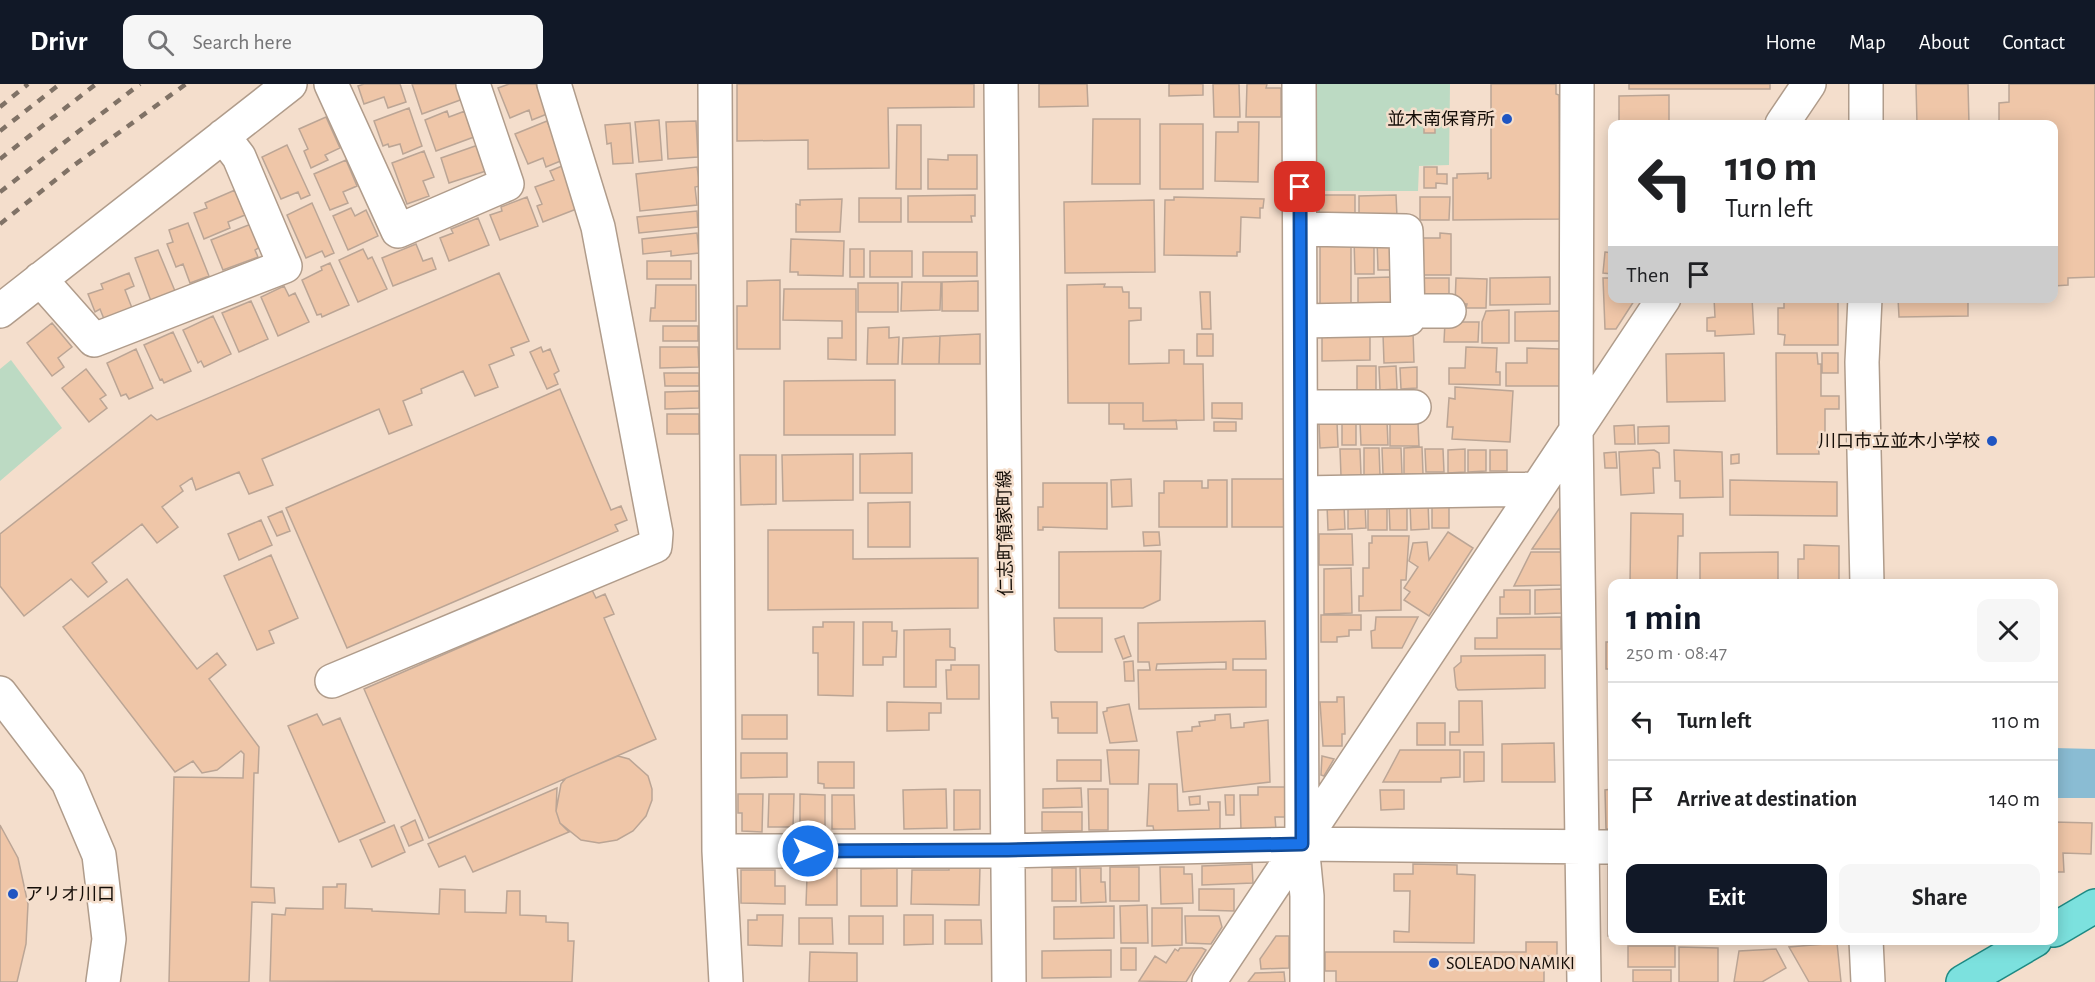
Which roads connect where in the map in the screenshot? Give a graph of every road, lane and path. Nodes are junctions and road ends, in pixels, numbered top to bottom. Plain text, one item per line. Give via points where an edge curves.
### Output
1 (290, 84) edge
2 (331, 84) edge
3 (473, 84) edge
4 (554, 84) edge
5 (715, 84) edge
6 (1001, 84) edge
7 (1299, 84) edge
8 (1577, 84) edge
9 (1809, 84) edge
10 (1866, 84) edge
11 (1785, 120) edge
12 (1866, 120) edge
13 (223, 136) junction
14 (1300, 229) junction
15 (40, 279) junction
16 (1661, 303) edge
17 (1864, 303) edge
18 (0, 311) edge
19 (1407, 311) junction
20 (1449, 311) dead end
21 (1302, 321) junction
22 (1301, 407) junction
23 (1414, 407) dead end
24 (1576, 430) junction
25 (1536, 489) junction
26 (1301, 493) junction
27 (1867, 579) edge
28 (332, 681) dead end
29 (0, 693) edge
30 (1302, 844) junction
31 (1597, 847) edge
32 (1008, 850) junction
33 (719, 851) junction
34 (2095, 906) edge
35 (2058, 928) edge
36 (1866, 945) edge
37 (2027, 945) edge
38 (103, 982) edge
39 (726, 982) edge
40 (1009, 982) edge
41 (1209, 982) edge
42 (1307, 982) edge
43 (1584, 982) edge
44 (1868, 982) edge
45 (1963, 982) edge

1 - 13 street
2 - 3 street via 398,231 507,184
4 - 28 street via 598,227 656,533 655,546
5 - 33 street
6 - 32 street, 仁志町領家町線
7 - 14 street
8 - 24 street
9 - 11 street
10 - 12 street
13 - 15 street
13 - 15 street via 239,158 285,266 94,340
14 - 19 street via 1406,231
14 - 21 street
15 - 18 street
16 - 24 street
17 - 27 street
19 - 20 street
19 - 21 street via 1408,319
21 - 22 street
22 - 23 street
22 - 26 street
24 - 25 street
24 - 31 street
25 - 26 street
25 - 30 street
26 - 30 street
29 - 38 street via 68,782 99,855 109,939
30 - 31 street
30 - 32 street
30 - 41 street
30 - 42 street via 1307,896
31 - 43 street
32 - 33 street
32 - 40 street, 仁志町領家町線
33 - 39 street
34 - 35 main road
36 - 44 street
37 - 45 main road

